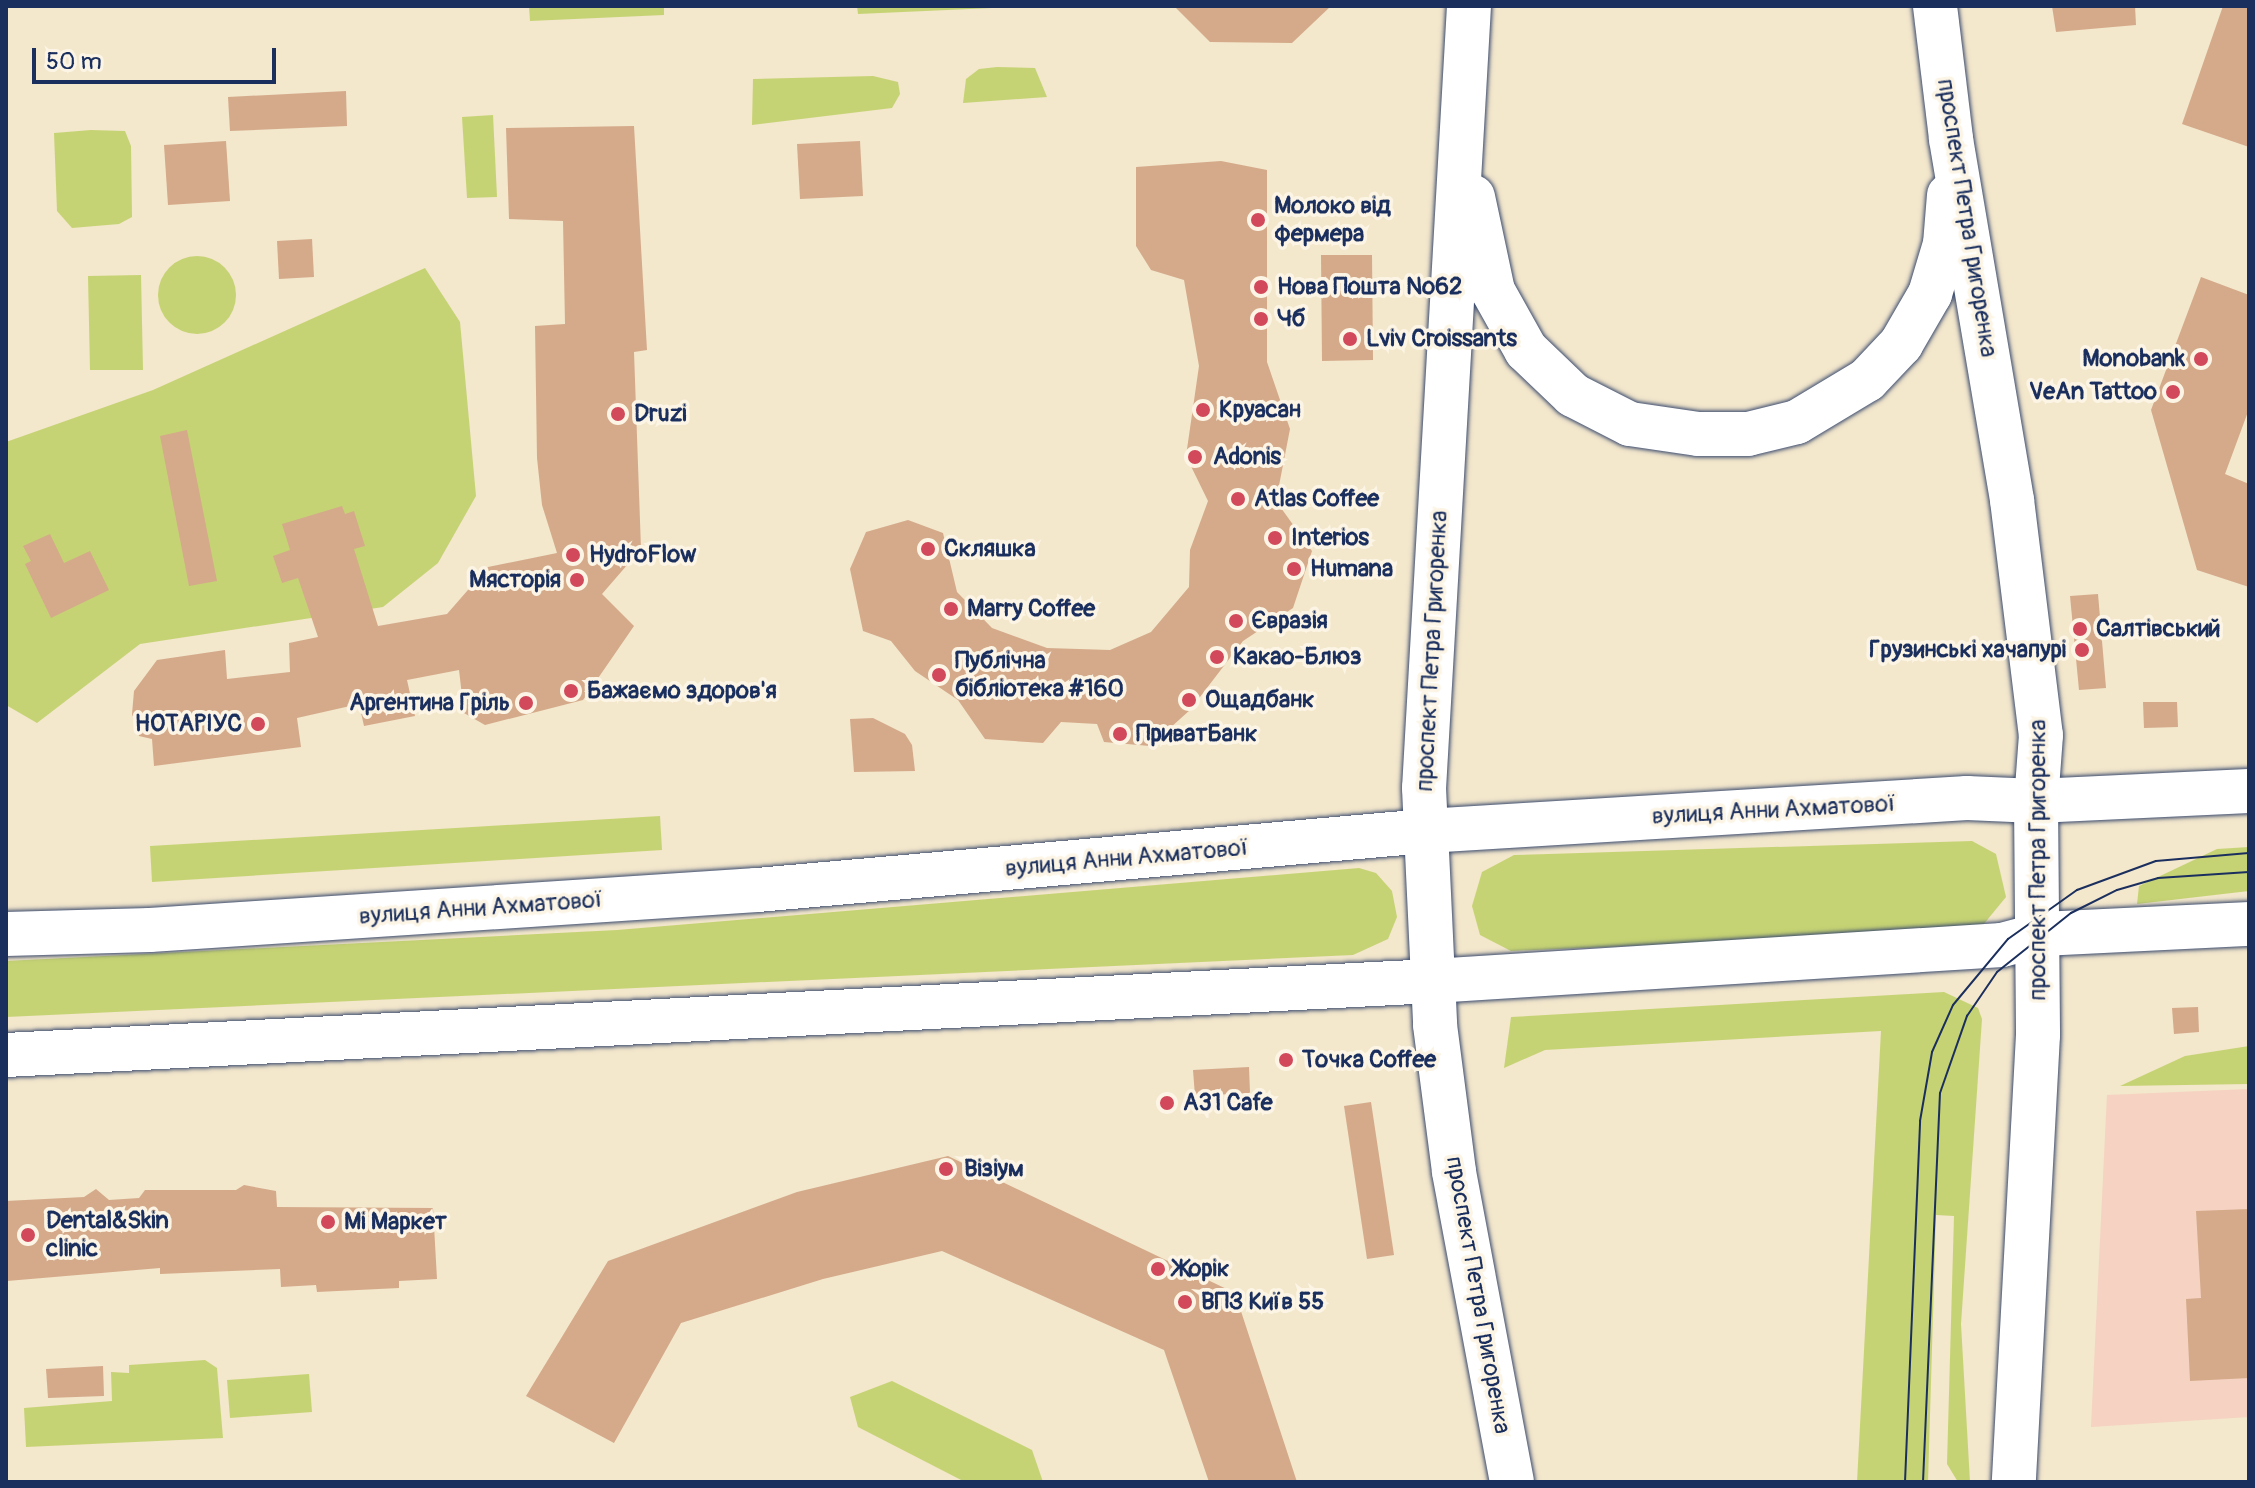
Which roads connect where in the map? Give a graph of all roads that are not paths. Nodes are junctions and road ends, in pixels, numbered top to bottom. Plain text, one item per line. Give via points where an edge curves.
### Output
1 (1469, 6) edge
2 (1935, 6) edge
3 (1461, 144) junction
4 (1953, 145) junction
5 (2249, 791) edge
6 (2036, 801) junction
7 (1426, 831) junction
8 (2249, 924) edge
9 (6, 934) edge
10 (2037, 935) junction
11 (1433, 981) junction
12 (6, 1055) edge
13 (1512, 1482) edge
14 (2014, 1482) edge

1 - 3 main road, проспект Петра Григоренка
2 - 4 main road, проспект Петра Григоренка
3 - 4 main road via 1493,291 1526,350 1573,395 1630,424 1698,434 1748,434 1797,422 1867,380 1901,344 1930,294 1945,244
3 - 7 main road, проспект Петра Григоренка via 1424,788
4 - 6 main road, проспект Петра Григоренка via 2012,500 2041,735
5 - 6 main road, вулиця Анни Ахматової
6 - 7 main road, вулиця Анни Ахматової via 1967,798
6 - 10 main road, проспект Петра Григоренка
7 - 9 main road, вулиця Анни Ахматової via 741,891 178,928
7 - 11 main road, проспект Петра Григоренка
8 - 10 main road
10 - 11 main road via 2002,945
10 - 14 main road, проспект Петра Григоренка via 2038,1035
11 - 12 main road
11 - 13 main road, проспект Петра Григоренка via 1454,1172

